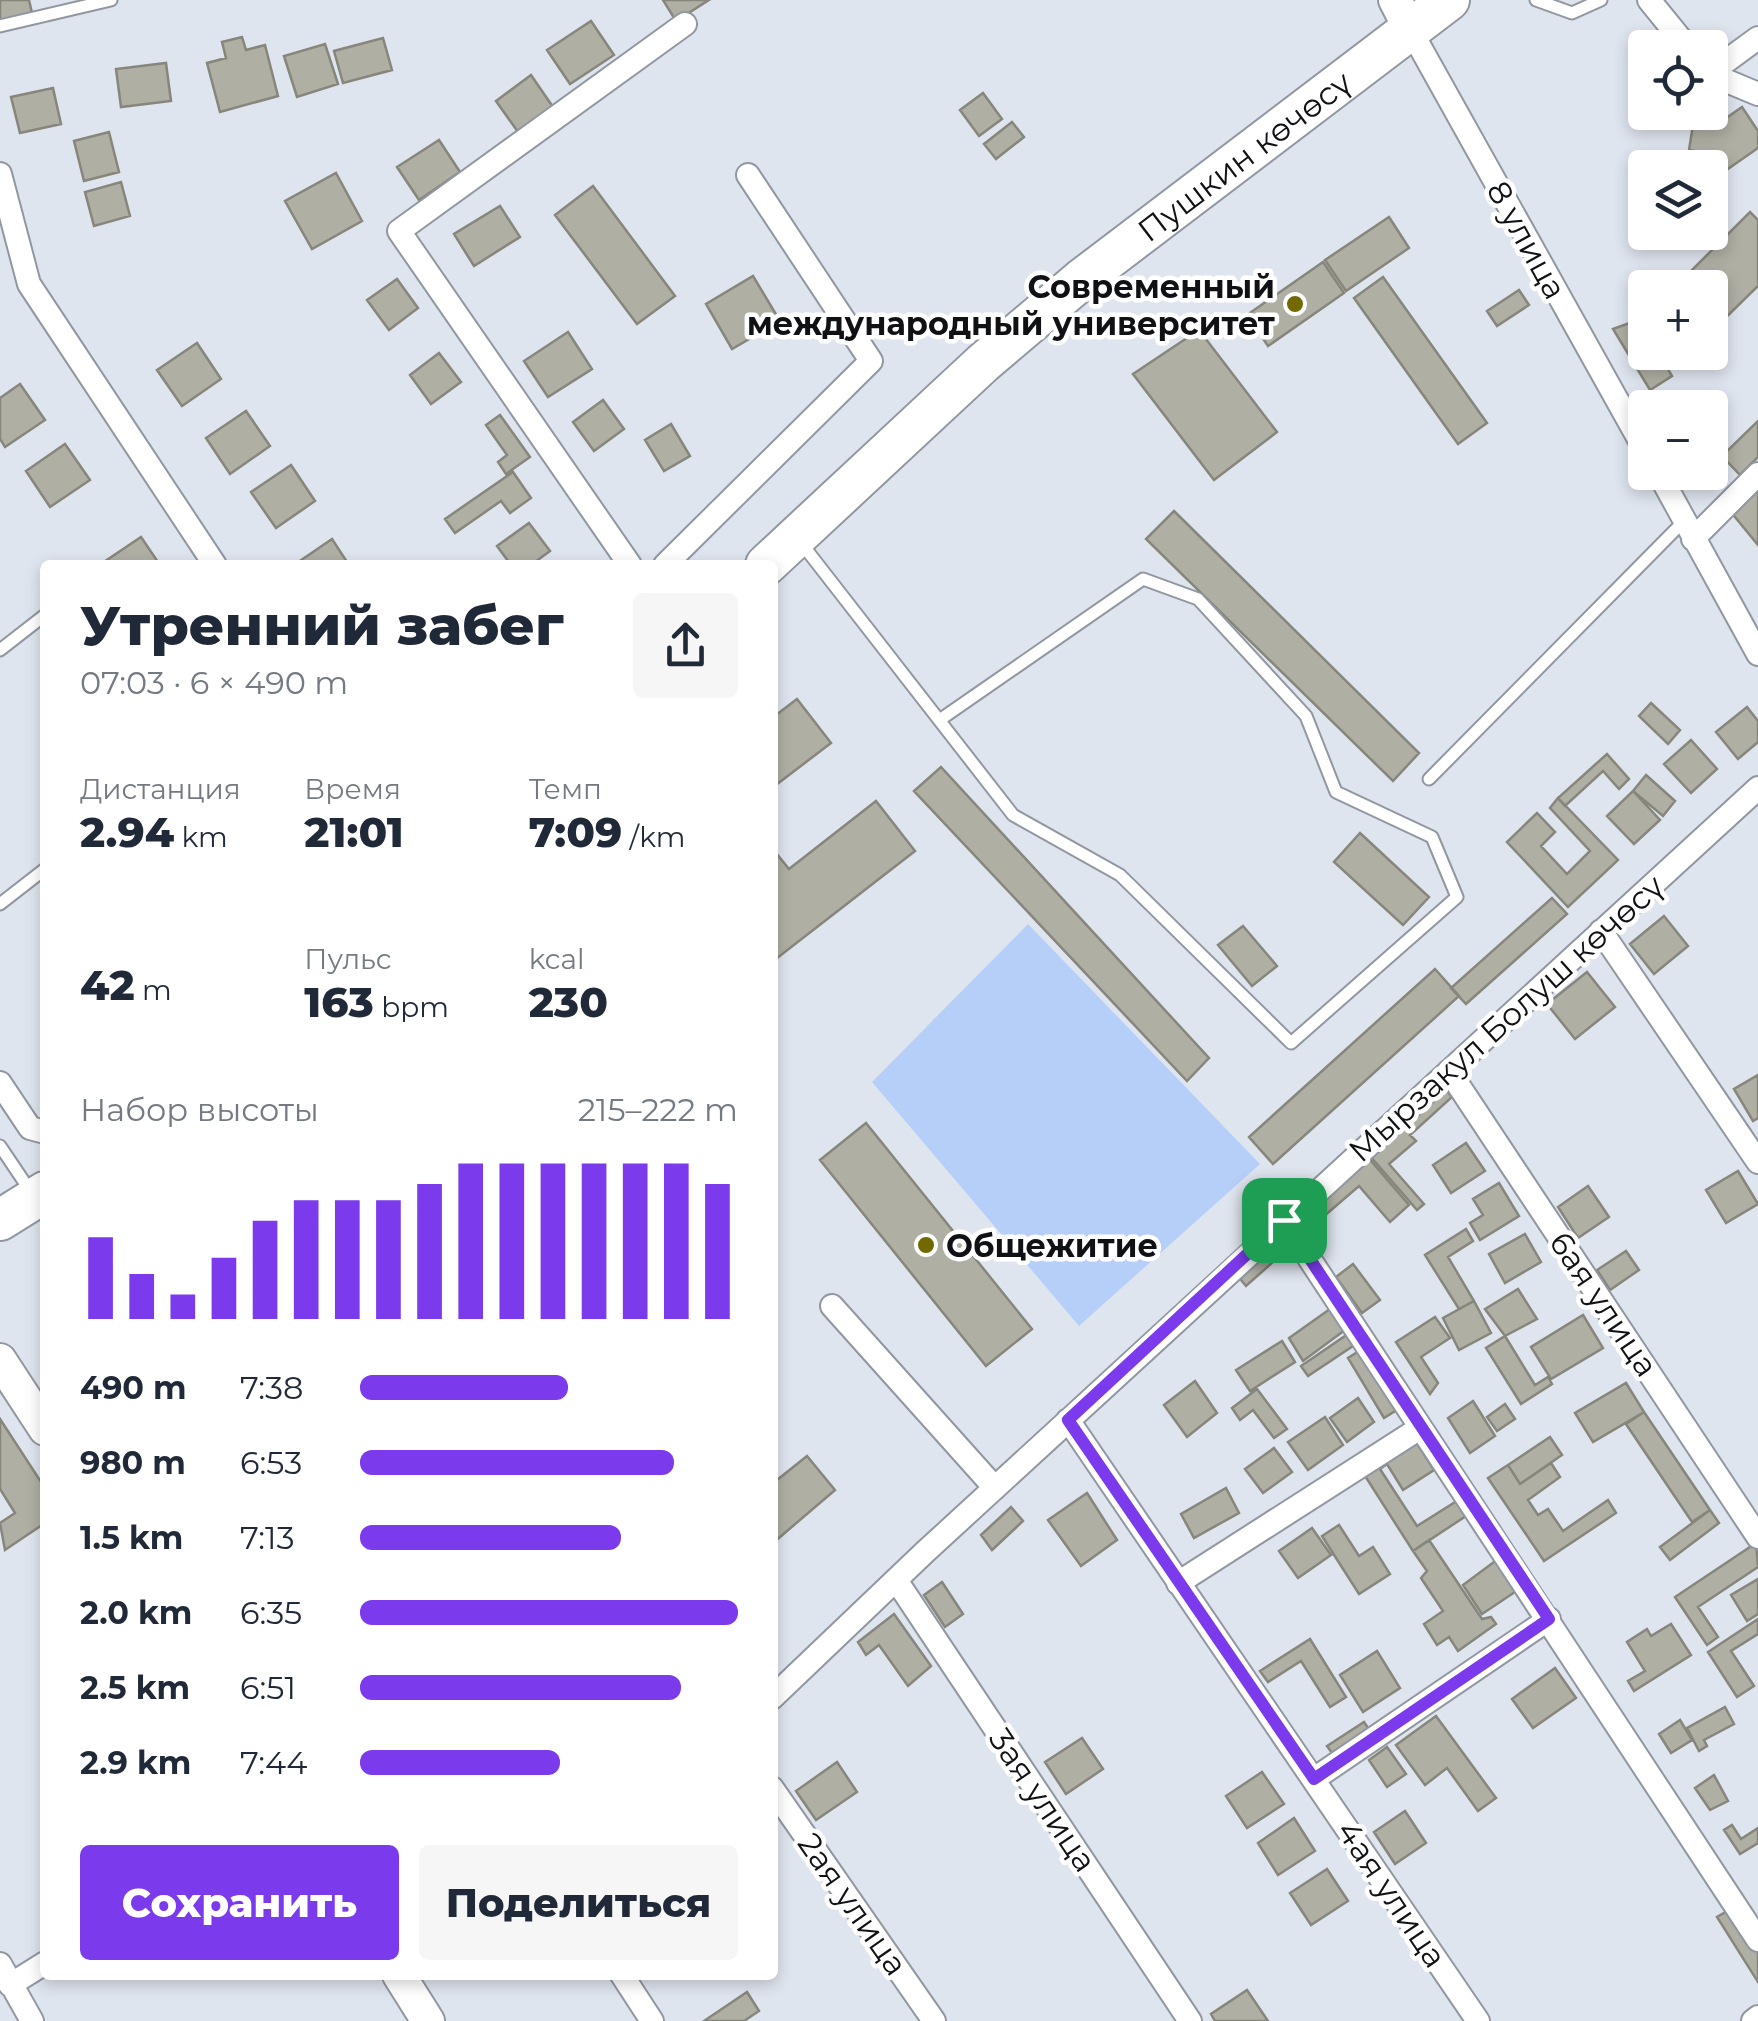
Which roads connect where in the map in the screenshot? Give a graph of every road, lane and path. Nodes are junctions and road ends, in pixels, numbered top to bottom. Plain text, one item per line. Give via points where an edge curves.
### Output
1 (110, 0) edge
2 (1449, 0) edge
3 (1536, 0) edge
4 (1601, 0) edge
5 (1649, 0) edge
6 (1403, 14) edge
7 (685, 24) dead end
8 (0, 26) edge
9 (1673, 30) edge
10 (1758, 38) edge
11 (1728, 60) edge
12 (1728, 82) edge
13 (1758, 94) edge
14 (0, 174) edge
15 (748, 174) dead end
16 (1628, 419) edge
17 (1758, 474) edge
18 (1668, 490) edge
19 (1689, 529) junction
20 (797, 536) junction
21 (212, 560) edge
22 (627, 560) edge
23 (670, 560) edge
24 (771, 560) edge
25 (40, 619) edge
26 (0, 650) edge
27 (1758, 654) edge
28 (940, 720) junction
29 (1429, 779) dead end
30 (1758, 788) edge
31 (40, 873) edge
32 (0, 904) edge
33 (1601, 931) junction
34 (1449, 1071) junction
35 (0, 1083) edge
36 (40, 1131) edge
37 (0, 1146) edge
38 (1758, 1162) edge
39 (40, 1195) edge
40 (0, 1220) edge
41 (1284, 1220) junction
42 (832, 1306) dead end
43 (0, 1360) edge
44 (1068, 1420) junction
45 (40, 1421) edge
46 (1420, 1428) junction
47 (995, 1488) junction
48 (1758, 1537) edge
49 (896, 1580) junction
50 (1178, 1583) junction
51 (1549, 1619) junction
52 (778, 1692) edge
53 (1314, 1779) junction
54 (778, 1797) edge
55 (1758, 1940) edge
56 (40, 1964) edge
57 (5, 1974) edge
58 (402, 1980) edge
59 (625, 1980) edge
60 (32, 2021) edge
61 (428, 2021) edge
62 (652, 2021) edge
63 (934, 2021) edge
64 (1190, 2021) edge
65 (1478, 2021) edge

1 - 8 lane
2 - 6 highway, Пушкин көчөсү
3 - 4 lane via 1572,13
5 - 9 street
6 - 16 street, 8 улица
6 - 20 highway, Пушкин көчөсү via 1383,54 1082,279
7 - 22 street via 399,230
10 - 11 street
12 - 13 street
14 - 21 street via 28,284
15 - 23 street via 871,361
17 - 19 street
18 - 19 street
19 - 27 street
19 - 29 lane
20 - 24 highway, Пушкин көчөсү
20 - 28 lane
25 - 26 lane
28 - 28 lane via 1013,815 1120,876 1291,1043 1457,896 1432,836 1336,792 1306,716 1198,599 1144,579
30 - 33 street, Мырзакул Болуш көчөсү
31 - 32 lane
33 - 34 street, Мырзакул Болуш көчөсү
33 - 38 street
34 - 41 street, Мырзакул Болуш көчөсү
34 - 48 street, 6ая улица
35 - 36 street via 30,1128
37 - 39 lane
39 - 40 highway
41 - 44 street, Мырзакул Болуш көчөсү
41 - 46 street
42 - 47 street
43 - 45 street
44 - 47 street, Мырзакул Болуш көчөсү
44 - 50 street, 4ая улица
46 - 50 street
46 - 51 street
47 - 49 street, Мырзакул Болуш көчөсү
49 - 52 street, Мырзакул Болуш көчөсү
49 - 64 street, 3ая улица
50 - 53 street, 4ая улица
51 - 53 street
51 - 55 street
53 - 65 street, 4ая улица
54 - 63 street, 2ая улица
56 - 57 street
57 - 60 street
58 - 61 street
59 - 62 street

